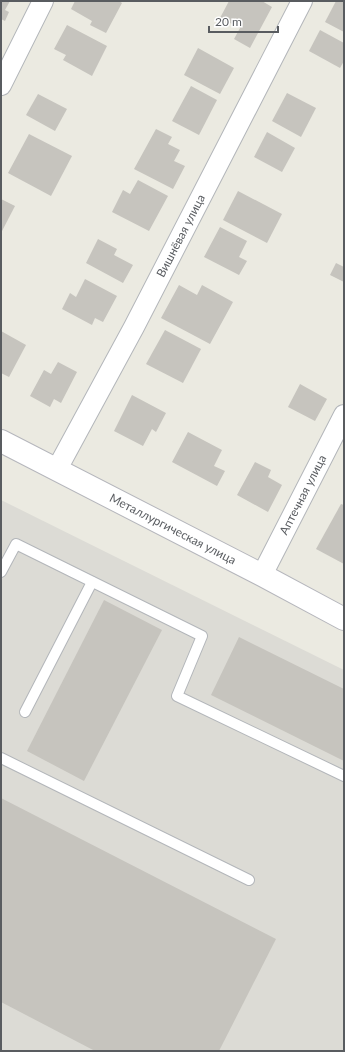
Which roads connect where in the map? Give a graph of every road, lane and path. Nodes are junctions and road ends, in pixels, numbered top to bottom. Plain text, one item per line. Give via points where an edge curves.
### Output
1 (43, 1) edge
2 (302, 1) edge
3 (1, 85) edge
4 (344, 415) edge
5 (1, 440) edge
6 (57, 469) junction
7 (1, 572) edge
8 (262, 575) junction
9 (92, 582) junction
10 (344, 620) edge
11 (25, 712) dead end
12 (1, 758) edge
13 (344, 776) edge
14 (249, 880) dead end

1 - 3 street
2 - 6 street, Вишнёвая улица via 138,320
4 - 8 street, Аптечная улица
5 - 6 street, Металлургическая улица
6 - 8 street, Металлургическая улица
7 - 9 lane via 16,544
8 - 10 street, Металлургическая улица
9 - 11 lane
9 - 13 lane via 202,636 177,696
12 - 14 lane

